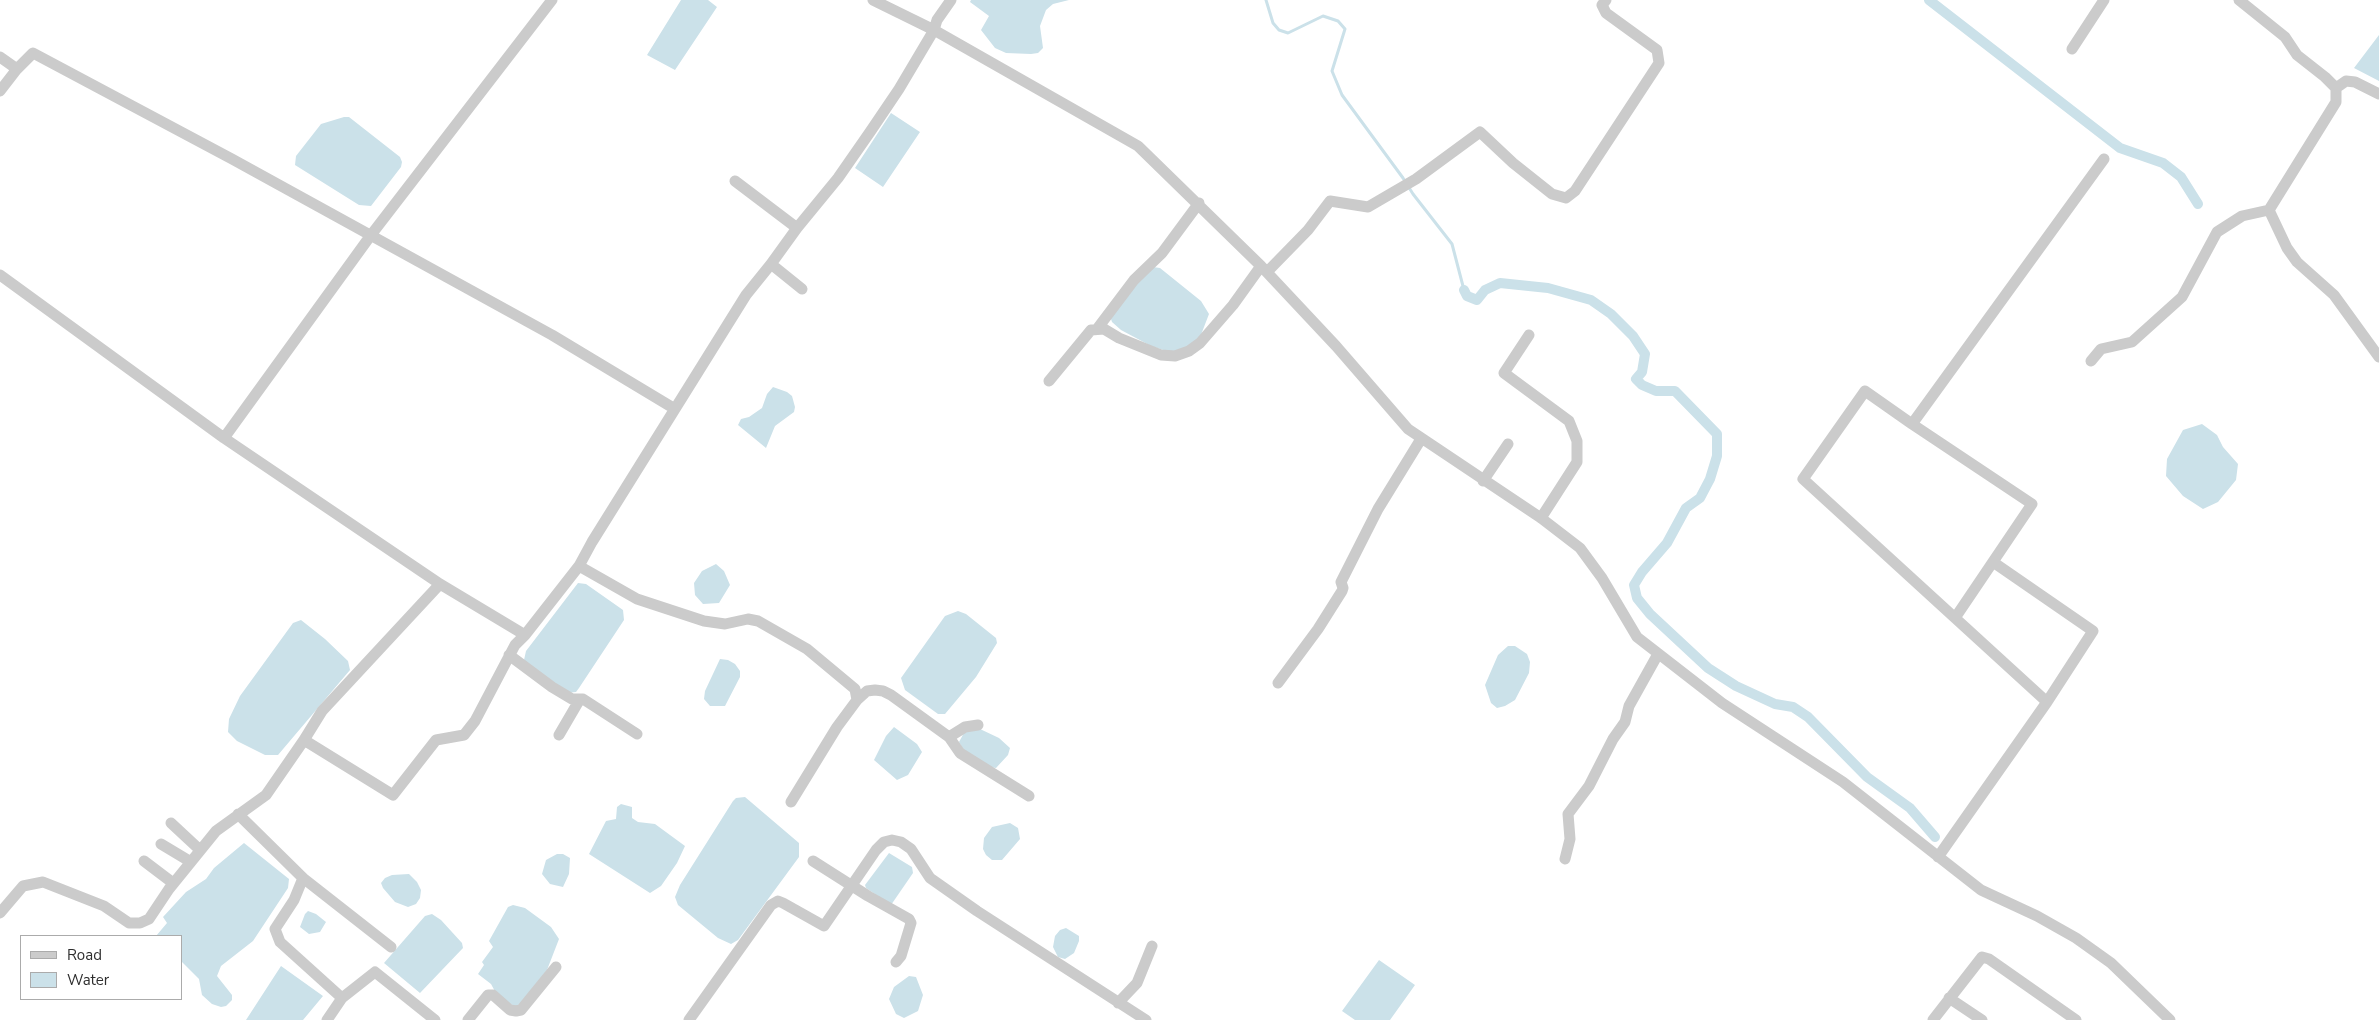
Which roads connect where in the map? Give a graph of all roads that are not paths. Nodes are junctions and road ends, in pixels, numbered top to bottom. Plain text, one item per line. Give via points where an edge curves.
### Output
1 (552, 0) edge
2 (873, 0) edge
3 (951, 0) edge
4 (1606, 0) edge
5 (2104, 0) edge
6 (2239, 0) edge
7 (934, 30) junction
8 (2072, 49) dead end
9 (0, 57) edge
10 (16, 69) junction
11 (2336, 88) junction
12 (0, 91) edge
13 (2379, 94) edge
14 (2104, 159) dead end
15 (735, 182) dead end
16 (1199, 203) junction
17 (2269, 210) junction
18 (797, 228) junction
19 (372, 235) junction
20 (771, 264) junction
21 (1264, 269) junction
22 (0, 275) edge
23 (802, 289) dead end
24 (1097, 329) junction
25 (1529, 335) dead end
26 (2379, 357) edge
27 (2091, 362) dead end
28 (1049, 381) dead end
29 (675, 409) junction
30 (1912, 424) junction
31 (224, 438) junction
32 (1421, 439) junction
33 (1508, 444) dead end
34 (1483, 481) junction
35 (1541, 518) junction
36 (1993, 562) junction
37 (579, 566) junction
38 (440, 584) junction
39 (1955, 618) junction
40 (525, 635) junction
41 (1658, 654) junction
42 (509, 655) junction
43 (1278, 683) dead end
44 (580, 699) junction
45 (857, 700) junction
46 (2047, 702) junction
47 (978, 725) dead end
48 (637, 734) dead end
49 (559, 735) dead end
50 (949, 737) junction
51 (304, 740) junction
52 (1028, 796) dead end
53 (791, 802) dead end
54 (238, 814) junction
55 (171, 823) dead end
56 (161, 844) dead end
57 (200, 850) junction
58 (1938, 857) junction
59 (1565, 859) dead end
60 (144, 861) dead end
61 (813, 861) dead end
62 (191, 862) junction
63 (303, 878) junction
64 (173, 883) junction
65 (852, 886) junction
66 (0, 913) edge
67 (1152, 946) dead end
68 (391, 947) dead end
69 (896, 962) dead end
70 (556, 967) dead end
71 (342, 998) junction
72 (1949, 998) junction
73 (1118, 1003) junction
74 (327, 1020) edge
75 (435, 1020) edge
76 (468, 1020) edge
77 (689, 1020) edge
78 (1146, 1020) edge
79 (1932, 1020) edge
80 (1982, 1020) edge
81 (2076, 1020) edge
82 (2170, 1020) edge

1 - 19 street
2 - 7 street
3 - 7 street
4 - 21 street via 1602,5 1606,13 1657,50 1659,63 1575,191 1566,198 1552,194 1480,132 1416,179 1368,207 1330,201 1308,230
5 - 8 street
6 - 11 street via 2285,37 2297,55
7 - 16 street via 1138,146
7 - 18 street via 860,147
9 - 10 street
10 - 12 street
10 - 19 street via 33,53
11 - 13 street via 2346,81 2355,82
11 - 17 street via 2336,102
14 - 30 street
15 - 18 street
16 - 21 street
16 - 24 street via 1162,253 1134,280
17 - 26 street via 2297,262 2334,295
17 - 27 street via 2242,216 2217,232 2182,297 2132,342 2101,349
18 - 20 street
19 - 29 street via 552,335
19 - 31 street
20 - 23 street
20 - 29 street via 746,295
21 - 24 street via 1200,343 1189,351 1175,356 1162,355 1104,329
21 - 32 street via 1408,429
22 - 31 street
24 - 28 street via 1091,330
25 - 35 street via 1504,373 1569,421 1577,441 1577,462
29 - 37 street
30 - 36 street via 2032,504
30 - 39 street via 1865,391 1804,479
31 - 38 street
32 - 34 street
32 - 43 street via 1378,509 1341,582 1342,591
33 - 34 street
34 - 35 street
35 - 41 street via 1580,548 1638,637
36 - 39 street
36 - 46 street via 2093,631
37 - 40 street
37 - 45 street via 637,599 704,621 726,624 748,619 758,621 807,649 855,689
38 - 40 street
38 - 51 street via 322,711
39 - 46 street
40 - 42 street
41 - 58 street via 1722,703 1843,782
41 - 59 street via 1629,706 1625,722 1589,786 1568,814 1570,839
42 - 44 street via 552,687 572,699
42 - 51 street via 464,735 436,740 393,795
44 - 48 street
44 - 49 street
45 - 50 street via 867,691 883,690
45 - 53 street
46 - 58 street
47 - 50 street via 965,727
50 - 52 street via 960,753
51 - 54 street via 266,795
54 - 57 street via 216,831
54 - 63 street
55 - 57 street
56 - 62 street
57 - 62 street
58 - 82 street via 1981,890 2076,938 2111,963
60 - 64 street
61 - 65 street
62 - 64 street
63 - 68 street
63 - 71 street via 294,900 275,929 280,942
64 - 66 street via 149,919 140,923 129,923 104,906 43,882 23,886
65 - 69 street via 911,921 901,956
65 - 73 street via 884,842 901,842 911,849 930,878
65 - 77 street via 824,926 784,903 773,903
67 - 73 street via 1136,982
70 - 76 street via 521,1010 510,1010 493,995 488,995
71 - 74 street
71 - 75 street via 375,972
72 - 79 street
72 - 80 street
72 - 81 street via 1980,958 1985,957
73 - 78 street

